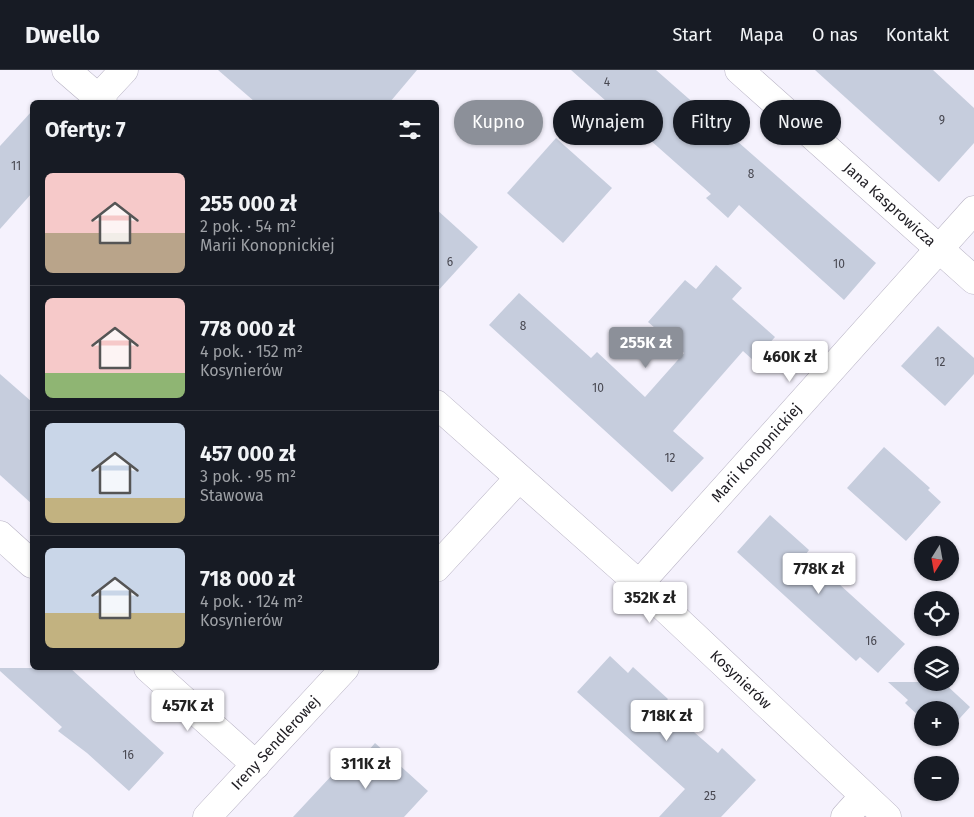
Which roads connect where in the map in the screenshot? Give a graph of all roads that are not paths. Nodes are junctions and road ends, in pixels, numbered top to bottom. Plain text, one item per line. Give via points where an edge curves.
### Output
1 (66, 70) edge
2 (124, 70) edge
3 (739, 70) edge
4 (100, 100) edge
5 (974, 210) edge
6 (940, 248) junction
7 (974, 280) edge
8 (439, 407) edge
9 (518, 479) junction
10 (0, 536) edge
11 (30, 562) edge
12 (439, 565) edge
13 (639, 584) junction
14 (150, 670) edge
15 (343, 670) edge
16 (256, 765) junction
17 (863, 796) junction
18 (207, 817) edge
19 (845, 817) edge
20 (887, 817) edge

1 - 4 street
2 - 4 street
3 - 6 street, Jana Kasprowicza
5 - 6 street, Marii Konopnickiej
6 - 7 street, Jana Kasprowicza
6 - 13 street, Marii Konopnickiej
8 - 9 street, Kosynierów
9 - 12 street
9 - 13 street, Kosynierów
10 - 11 street
13 - 17 street, Kosynierów
14 - 16 street
15 - 16 street, Ireny Sendlerowej
16 - 18 street, Ireny Sendlerowej
17 - 19 street
17 - 20 street, Kosynierów

